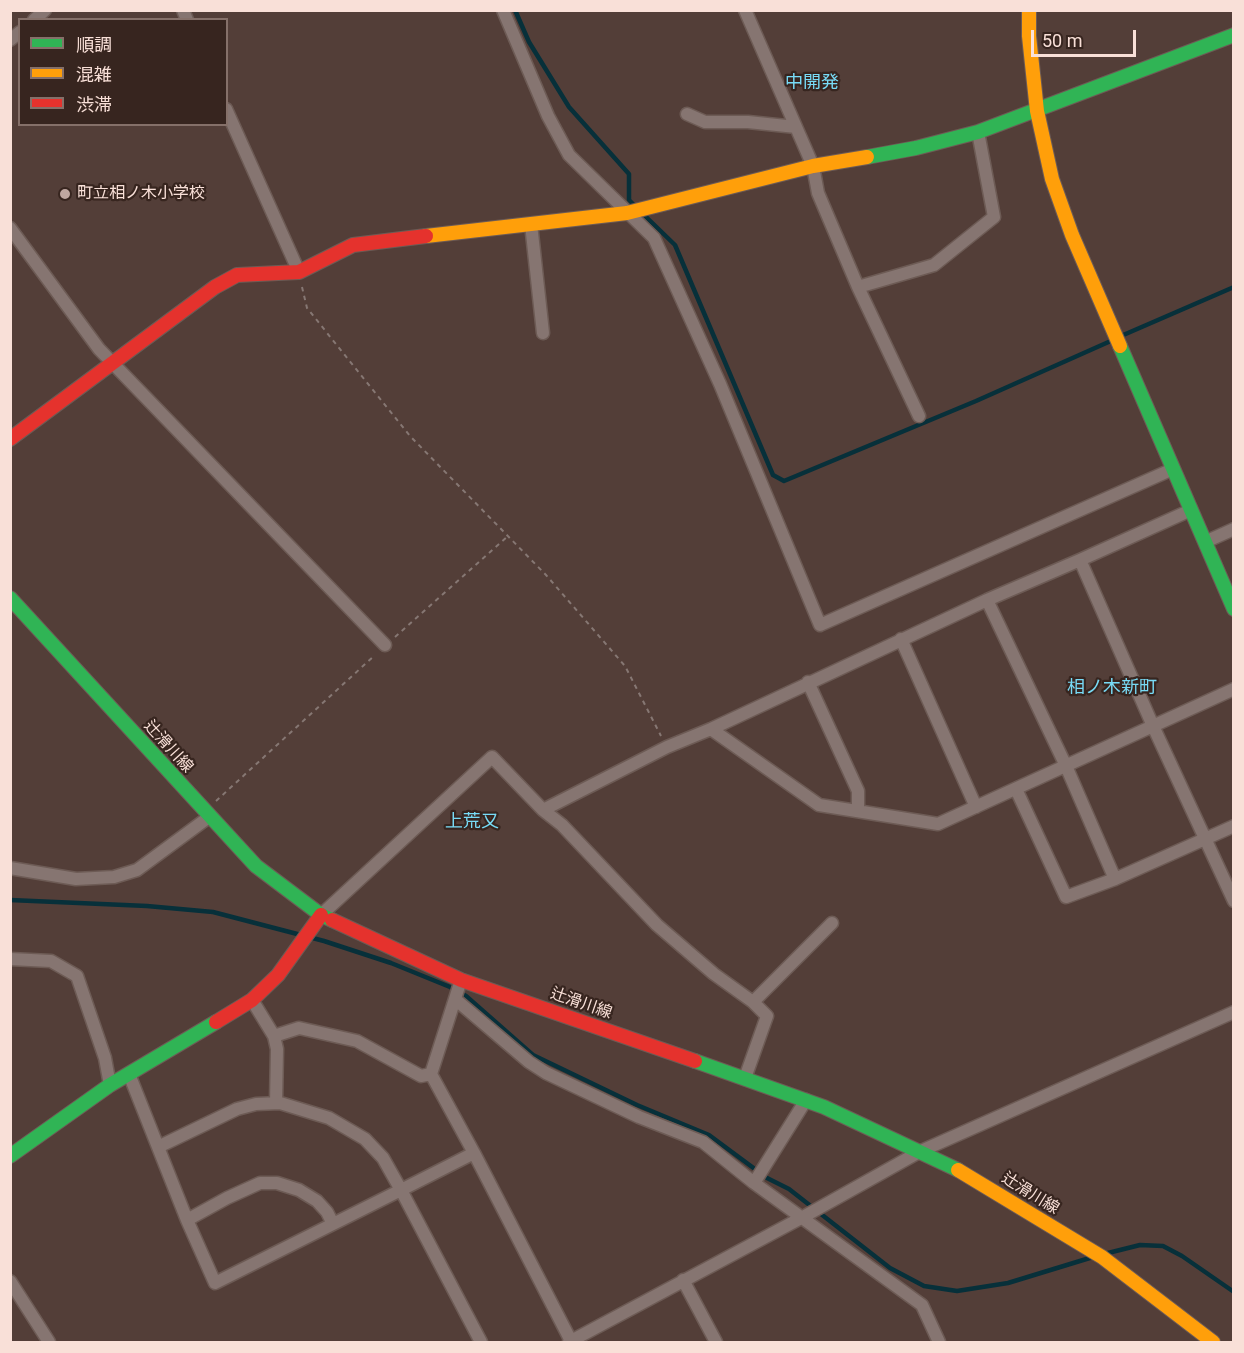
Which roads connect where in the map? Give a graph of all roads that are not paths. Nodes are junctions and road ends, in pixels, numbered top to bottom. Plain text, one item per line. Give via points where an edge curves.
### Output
1 (503, 10) edge
2 (745, 10) edge
3 (1029, 10) edge
4 (1233, 35) edge
5 (1037, 111) junction
6 (228, 113) edge
7 (687, 114) dead end
8 (796, 127) junction
9 (978, 132) junction
10 (813, 166) junction
11 (627, 213) junction
12 (531, 224) junction
13 (10, 228) edge
14 (299, 272) junction
15 (858, 288) junction
16 (543, 333) dead end
17 (113, 363) junction
18 (919, 416) dead end
19 (10, 439) edge
20 (1173, 469) junction
21 (1191, 510) junction
22 (1233, 530) edge
23 (1205, 542) junction
24 (1080, 560) junction
25 (10, 598) edge
26 (987, 600) junction
27 (1233, 609) edge
28 (901, 639) junction
29 (386, 645) road end
30 (808, 682) junction
31 (1233, 689) edge
32 (1153, 726) junction
33 (711, 729) junction
34 (1066, 766) junction
35 (1016, 789) junction
36 (976, 807) junction
37 (543, 810) junction
38 (858, 811) junction
39 (209, 817) junction
40 (1233, 826) edge
41 (1204, 838) junction
42 (10, 868) edge
43 (1114, 879) junction
44 (1233, 901) edge
45 (321, 915) junction
46 (832, 923) dead end
47 (10, 959) edge
48 (461, 980) junction
49 (455, 999) junction
50 (252, 1000) junction
51 (753, 1002) junction
52 (1233, 1012) edge
53 (274, 1036) junction
54 (129, 1074) junction
55 (431, 1074) junction
56 (745, 1078) junction
57 (110, 1085) junction
58 (806, 1100) junction
59 (276, 1103) junction
60 (158, 1147) junction
61 (921, 1150) junction
62 (474, 1153) junction
63 (10, 1156) edge
64 (754, 1184) junction
65 (401, 1190) junction
66 (803, 1217) junction
67 (187, 1220) junction
68 (333, 1224) junction
69 (683, 1280) junction
70 (10, 1281) edge
71 (49, 1342) edge
72 (481, 1342) edge
73 (570, 1342) edge
74 (716, 1342) edge
75 (939, 1342) edge
76 (1213, 1342) edge

1 - 11 street via 548,116 569,154
2 - 8 street
3 - 5 street
4 - 5 street
5 - 9 street
5 - 20 street via 1052,178 1072,235
6 - 14 street
7 - 8 street via 705,122
8 - 10 street
9 - 10 street via 916,148
9 - 15 street via 994,217 934,265
10 - 11 street
10 - 15 street via 818,193
11 - 12 street
11 - 20 street via 654,238 720,384 820,625
12 - 14 street via 353,245
12 - 16 street
13 - 17 street
14 - 17 street via 237,275
15 - 18 street
17 - 19 street
17 - 29 street
20 - 21 street
21 - 23 street
21 - 24 street
22 - 23 street
23 - 27 street
24 - 26 street
24 - 32 street
25 - 39 street, 辻滑川線
26 - 28 street
26 - 34 street
28 - 30 street
28 - 36 street
30 - 33 street
30 - 38 street via 858,791
31 - 32 street
32 - 34 street
32 - 41 street
33 - 37 street
33 - 38 street via 819,805
34 - 35 street
34 - 43 street
35 - 36 street
35 - 43 street via 1066,897
36 - 38 street via 938,824
37 - 45 street via 492,757
37 - 51 street via 657,925
39 - 42 street via 137,870 114,877 75,879
39 - 45 street, 辻滑川線 via 256,866
40 - 41 street
41 - 43 street
41 - 44 street
45 - 48 street, 辻滑川線
45 - 50 street via 279,975
46 - 51 street
47 - 57 street via 51,961 76,976 105,1058
48 - 49 street
48 - 56 street, 辻滑川線
49 - 55 street
49 - 64 street via 546,1073 703,1142
50 - 53 street
50 - 54 street
51 - 56 street via 767,1016
52 - 61 street
53 - 55 street via 299,1028 357,1041 421,1076
53 - 59 street
54 - 57 street
54 - 60 street
55 - 62 street
56 - 58 street, 辻滑川線
57 - 63 street
58 - 61 street, 辻滑川線
58 - 64 street
59 - 60 street via 237,1109
59 - 65 street via 329,1118 365,1139 383,1158
60 - 67 street
61 - 66 street
61 - 76 street, 辻滑川線 via 1102,1257
62 - 65 street
62 - 73 street
64 - 66 street
65 - 68 street
65 - 72 street
66 - 69 street
66 - 75 street via 922,1305
67 - 68 street via 260,1183 277,1183 317,1201
67 - 68 street via 215,1283
69 - 73 street
69 - 74 street
70 - 71 street

